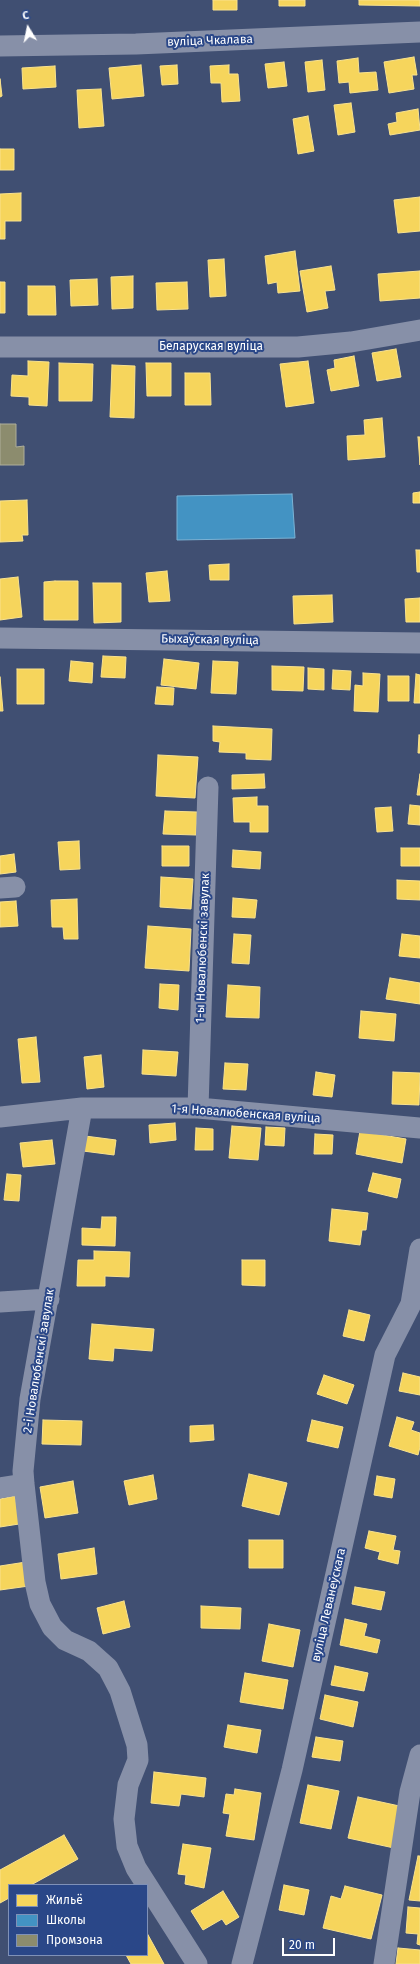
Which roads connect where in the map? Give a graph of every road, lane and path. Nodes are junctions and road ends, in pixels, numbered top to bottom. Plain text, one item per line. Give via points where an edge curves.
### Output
1 (420, 32) edge
2 (0, 46) edge
3 (420, 330) edge
4 (0, 347) edge
5 (0, 638) edge
6 (420, 643) edge
7 (208, 787) dead end
8 (82, 1108) junction
9 (198, 1108) junction
10 (0, 1117) edge
11 (420, 1128) edge
12 (420, 1249) edge
13 (49, 1299) junction
14 (0, 1302) edge
15 (24, 1484) junction
16 (0, 1488) edge
17 (420, 1755) edge
18 (146, 1884) edge
19 (148, 1887) edge
20 (197, 1964) edge
21 (242, 1964) edge
22 (384, 1964) edge

1 - 2 street, вуліца Чкалава via 136,44
3 - 4 street, Беларуская вуліца via 351,342 298,347
5 - 6 street, Быхаўская вуліца
7 - 9 street, 1-ы Новалюбенскі завулак
8 - 9 street, 1-я Новалюбенская вуліца
8 - 10 street, 1-я Новалюбенская вуліца
8 - 13 street, 2-і Новалюбенскі завулак
9 - 11 street, 1-я Новалюбенская вуліца
12 - 21 street, вуліца Леванеўскага via 411,1304 386,1355 292,1770
13 - 14 street
13 - 15 street, 2-і Новалюбенскі завулак via 30,1399
15 - 16 street
15 - 18 street, 2-і Новалюбенскі завулак via 35,1582 40,1604 52,1627 65,1640 89,1651 108,1668 120,1691 137,1745 138,1760 128,1785 124,1819 127,1846
17 - 22 street via 410,1792
19 - 20 street, 2-і Новалюбенскі завулак

